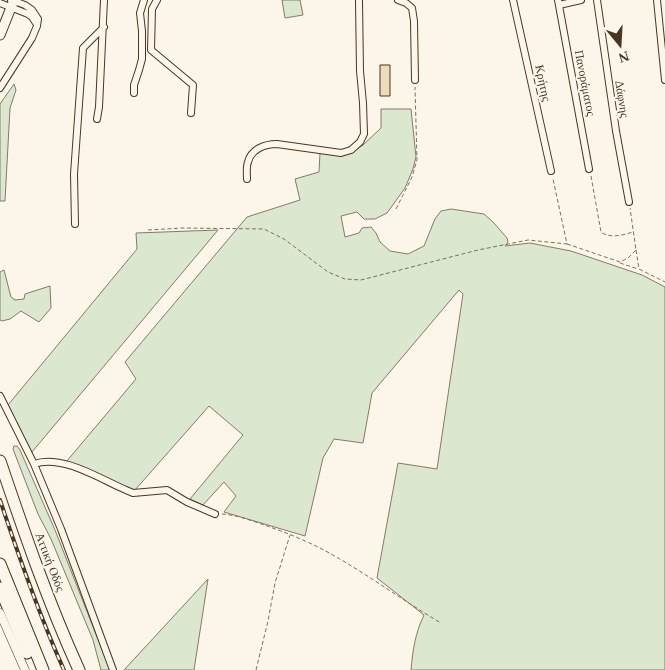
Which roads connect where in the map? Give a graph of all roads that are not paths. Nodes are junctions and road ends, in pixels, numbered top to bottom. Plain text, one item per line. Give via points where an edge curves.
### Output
1 (104, 0) edge
2 (144, 0) edge
3 (157, 0) edge
4 (359, 0) edge
5 (398, 0) edge
6 (513, 0) edge
7 (581, 0) edge
8 (597, 0) edge
9 (656, 0) edge
10 (12, 2) edge
11 (559, 2) edge
12 (0, 3) edge
13 (104, 27) junction
14 (0, 35) edge
15 (415, 80) road end
16 (665, 80) edge
17 (0, 88) edge
18 (134, 94) dead end
19 (191, 113) dead end
20 (97, 119) dead end
21 (589, 170) road end
22 (551, 171) road end
23 (247, 179) dead end
24 (629, 202) road end
25 (75, 224) dead end
26 (0, 396) edge
27 (0, 461) edge
28 (34, 464) junction
29 (215, 514) road end
30 (0, 564) edge
31 (0, 588) edge
32 (0, 613) edge
33 (25, 670) edge
34 (34, 670) edge
35 (43, 670) edge
36 (79, 670) edge
37 (113, 670) edge

1 - 13 street
2 - 18 street via 140,13 142,59
3 - 19 street via 152,9 152,50 193,85
4 - 23 street via 364,134 360,142 341,153 266,144 250,156
5 - 15 street via 412,8
6 - 22 street, Κρήτης
7 - 11 street
8 - 24 street, Δάφνης
9 - 16 street
10 - 12 street
10 - 14 main road
10 - 17 street via 35,20 37,26
11 - 21 street, Πανοράματος
13 - 20 street
13 - 25 street via 83,48 74,174
26 - 28 street
27 - 36 highway, Αττική Οδός via 45,588
28 - 29 street via 58,463 80,469 133,493 167,490
28 - 37 street
30 - 35 highway
31 - 34 highway
32 - 33 street

